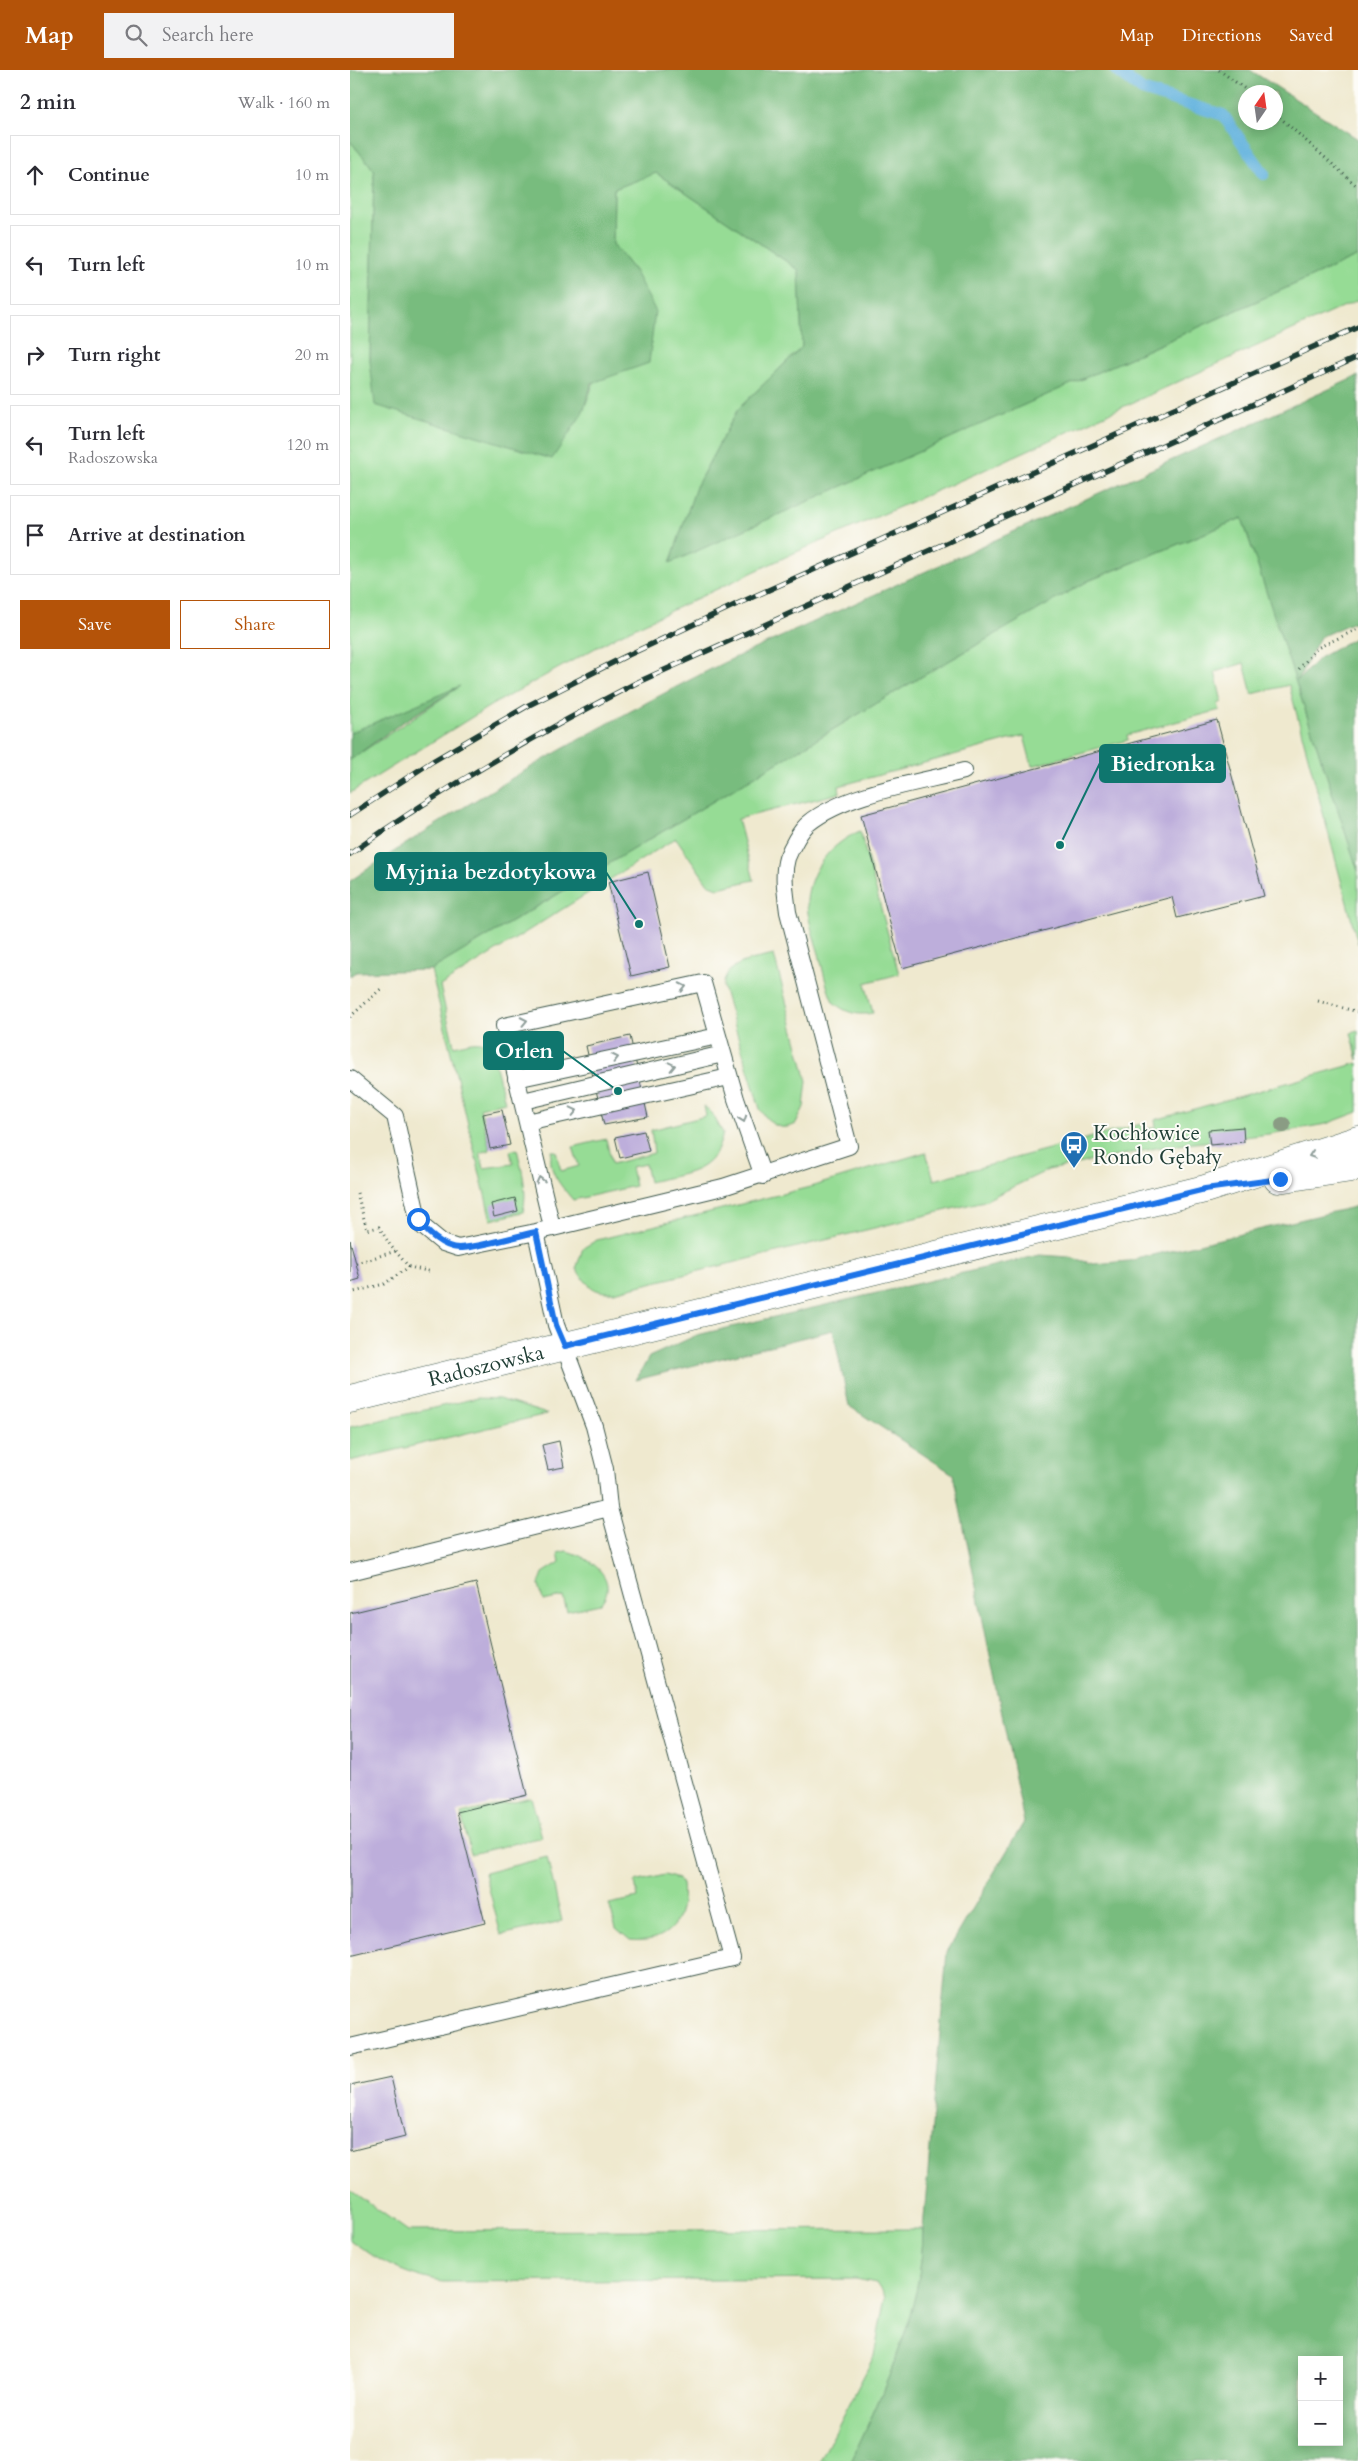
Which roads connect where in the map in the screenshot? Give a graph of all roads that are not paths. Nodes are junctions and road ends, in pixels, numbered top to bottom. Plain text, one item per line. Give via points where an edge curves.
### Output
1 (964, 771) dead end
2 (718, 1036) junction
3 (723, 1054) junction
4 (729, 1077) junction
5 (350, 1079) edge
6 (516, 1079) junction
7 (523, 1101) junction
8 (527, 1122) junction
9 (1358, 1140) edge
10 (1358, 1167) edge
11 (763, 1176) junction
12 (1205, 1189) junction
13 (552, 1228) junction
14 (536, 1232) junction
15 (565, 1346) junction
16 (350, 1399) edge
17 (609, 1508) junction
18 (350, 1572) edge
19 (350, 2047) edge

1 - 11 lane via 858,798 824,813 808,824 787,859 788,912 849,1146
2 - 3 lane
6 -> 2 lane
6 -> 2 lane via 504,1026 703,982
3 - 4 lane
7 -> 3 lane
8 -> 4 lane
4 -> 11 lane
5 - 14 lane via 395,1116 418,1219 430,1233 443,1243 458,1248
6 - 7 lane
7 - 8 lane
13 -> 8 lane
9 -> 12 street, Radoszowska
10 - 12 street, Radoszowska
11 - 13 lane
12 - 15 street, Radoszowska
13 - 14 lane
14 - 15 lane via 556,1325
15 - 16 street, Radoszowska
15 - 17 lane via 594,1426 605,1469
17 - 18 lane
17 - 19 lane via 732,1958

